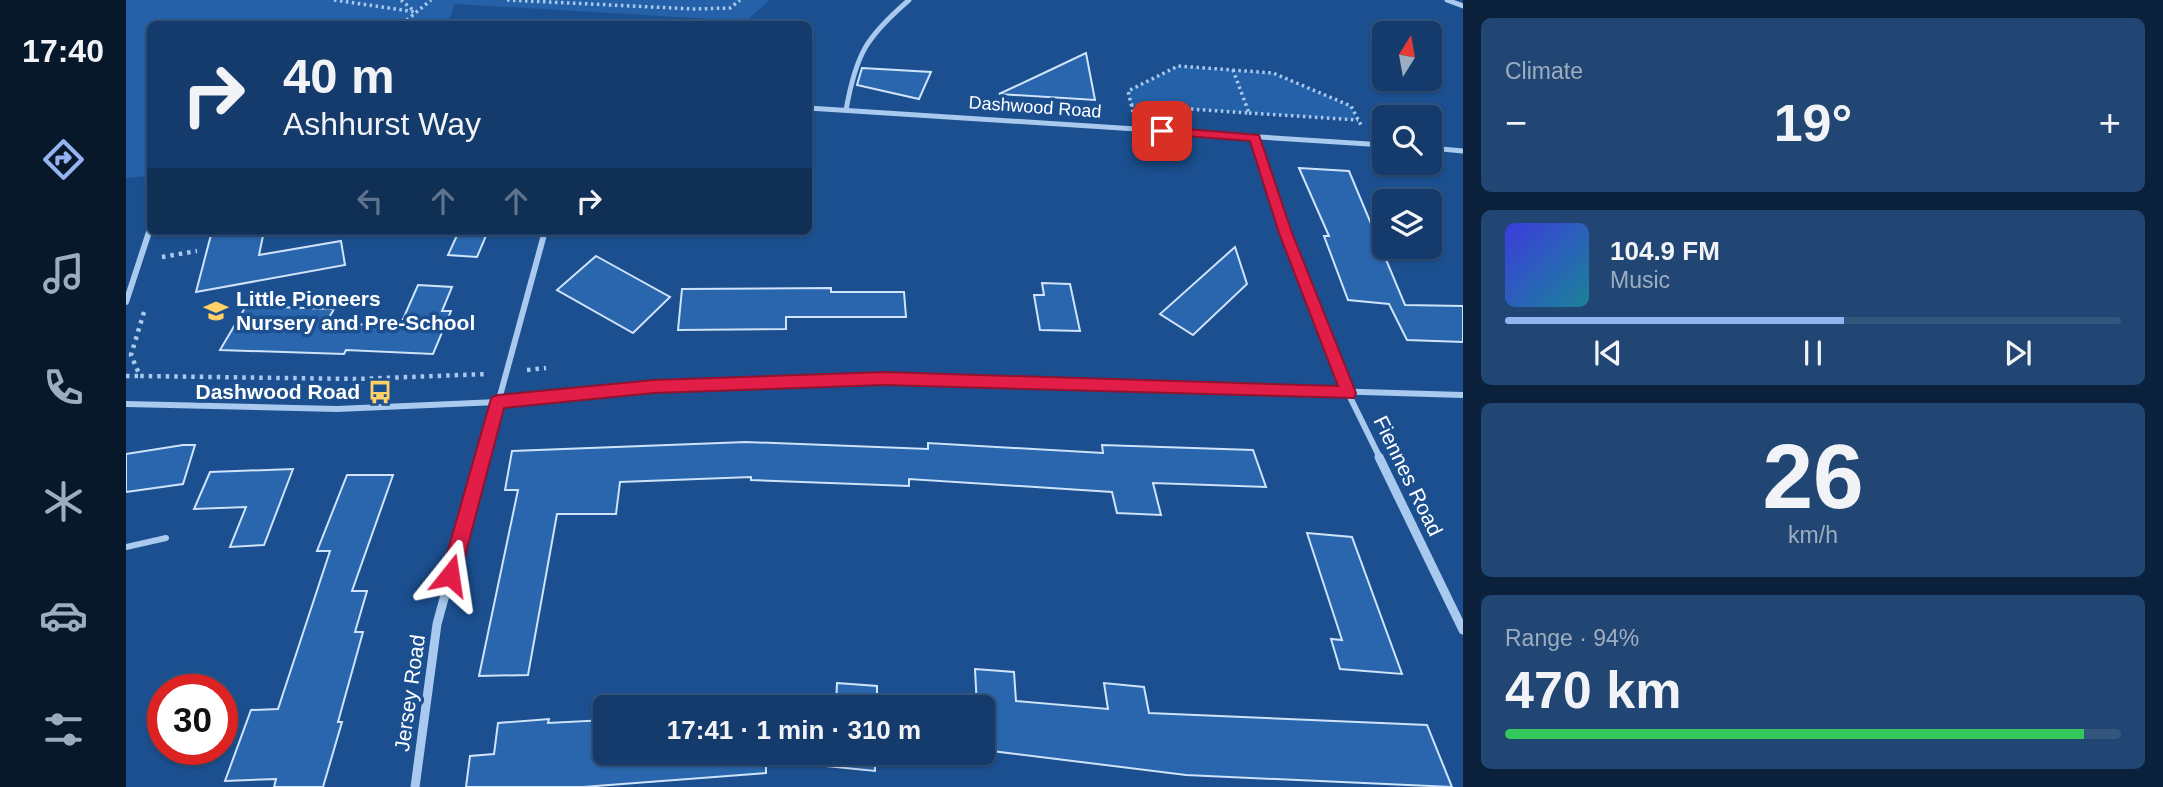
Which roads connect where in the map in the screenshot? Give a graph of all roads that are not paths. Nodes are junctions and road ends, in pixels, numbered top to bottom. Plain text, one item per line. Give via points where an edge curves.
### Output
1 (909, 0) edge
2 (1447, 0) edge
3 (1463, 6) edge
4 (812, 108) edge
5 (846, 110) junction
6 (1255, 138) junction
7 (1372, 145) edge
8 (1442, 149) edge
9 (1463, 151) edge
10 (148, 235) edge
11 (544, 235) edge
12 (126, 302) edge
13 (1348, 393) junction
14 (1463, 395) edge
15 (498, 402) junction
16 (126, 404) edge
17 (166, 538) dead end
18 (126, 547) edge
19 (1463, 631) edge
20 (415, 787) edge

1 - 5 street via 875,28 854,65
2 - 3 street
4 - 5 street, Dashwood Road
5 - 6 street, Dashwood Road
6 - 7 street, Dashwood Road
6 - 13 street, Fiennes Road
8 - 9 street
10 - 12 street
11 - 15 street
13 - 14 street
13 - 15 street via 884,378 654,386
13 - 19 street, Fiennes Road
15 - 16 street via 337,409
15 - 20 street, Jersey Road via 437,624
17 - 18 lane

